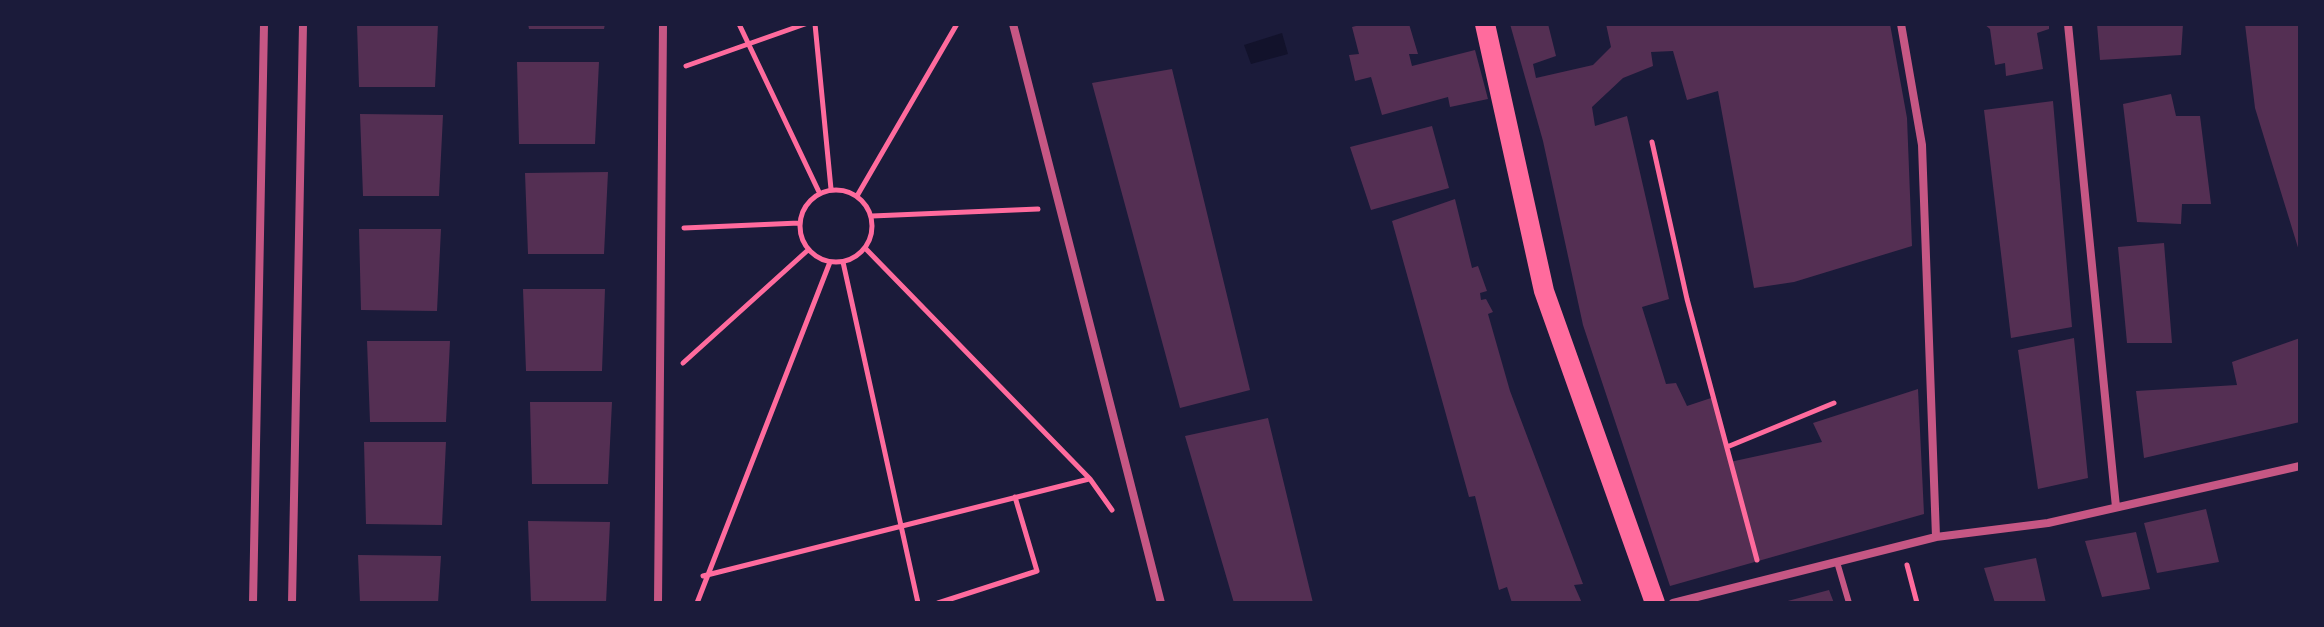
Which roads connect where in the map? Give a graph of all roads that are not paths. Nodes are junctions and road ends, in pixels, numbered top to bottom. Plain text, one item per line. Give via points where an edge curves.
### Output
1 (264, 24) edge
2 (303, 24) edge
3 (663, 24) edge
4 (1013, 24) edge
5 (1485, 24) edge
6 (1901, 24) edge
7 (2068, 24) edge
8 (2300, 466) edge
9 (2116, 507) junction
10 (1936, 537) junction
11 (1837, 562) junction
12 (253, 603) edge
13 (292, 603) edge
14 (658, 603) edge
15 (1161, 603) edge
16 (1655, 603) edge
17 (1673, 603) edge
18 (1849, 603) edge

1 - 12 street
2 - 13 street
3 - 14 street
4 - 15 street
5 - 16 main road via 1544,291
6 - 10 street via 1922,145
7 - 9 street
8 - 9 street
9 - 10 street via 2048,523
10 - 11 street
11 - 17 street
11 - 18 lane

